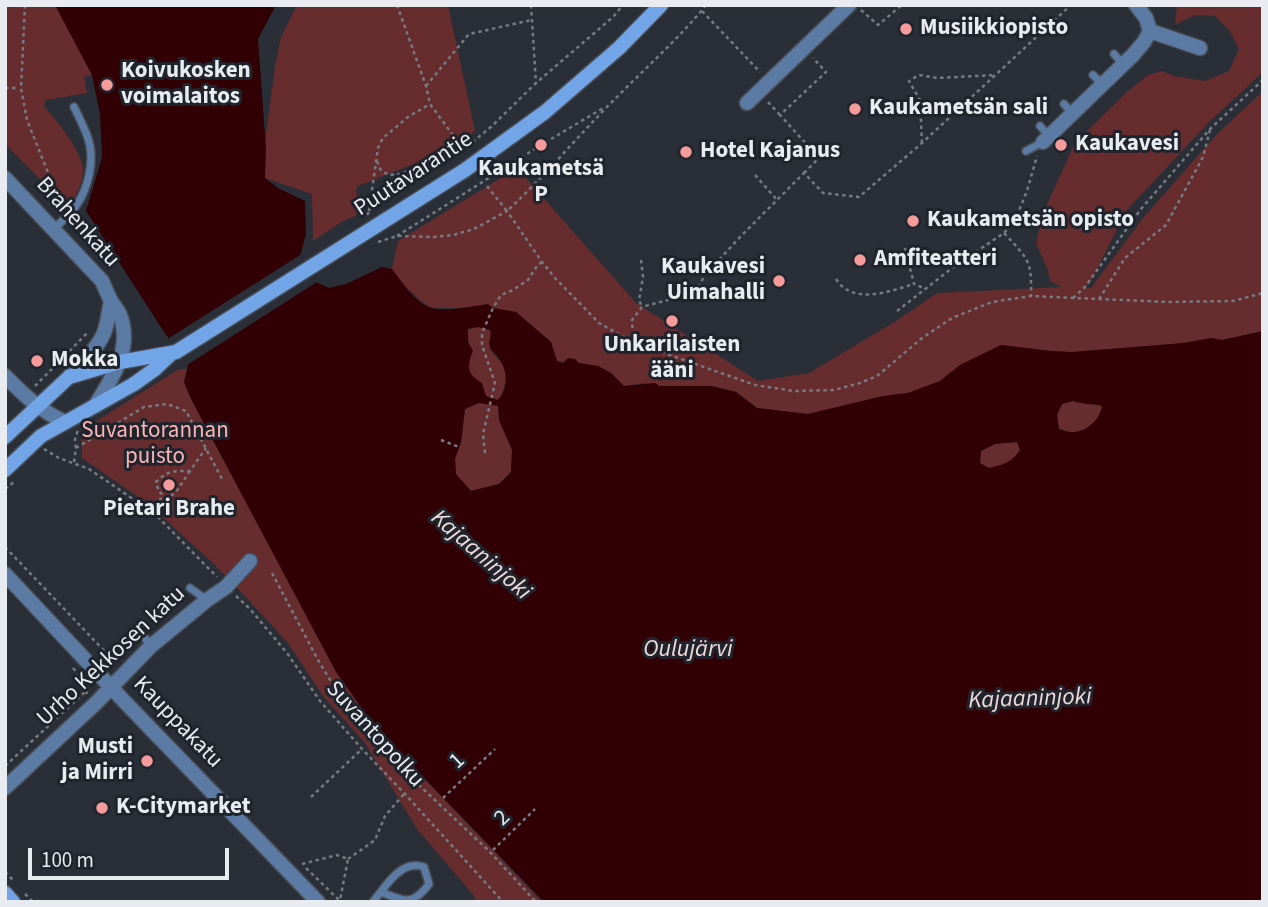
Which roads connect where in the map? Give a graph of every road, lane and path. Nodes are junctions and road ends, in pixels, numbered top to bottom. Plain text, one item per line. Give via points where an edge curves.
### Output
1 (25, 5) edge
2 (397, 5) edge
3 (531, 5) edge
4 (623, 5) edge
5 (661, 5) edge
6 (706, 5) edge
7 (849, 5) edge
8 (856, 5) edge
9 (902, 5) edge
10 (1072, 5) edge
11 (1136, 5) edge
12 (702, 11) junction
13 (532, 20) junction
14 (1150, 31) junction
15 (804, 48) junction
16 (1200, 48) dead end
17 (996, 75) junction
18 (1263, 80) edge
19 (536, 83) junction
20 (426, 86) junction
21 (764, 86) junction
22 (5, 88) edge
23 (20, 88) junction
24 (747, 103) dead end
25 (430, 104) junction
26 (610, 104) junction
27 (74, 107) dead end
28 (780, 115) junction
29 (1210, 129) junction
30 (1044, 134) junction
31 (922, 144) junction
32 (461, 146) dead end
33 (1026, 151) dead end
34 (376, 158) junction
35 (434, 161) junction
36 (804, 173) junction
37 (399, 174) junction
38 (755, 175) dead end
39 (5, 178) edge
40 (487, 186) dead end
41 (777, 200) junction
42 (507, 211) junction
43 (368, 214) junction
44 (40, 216) junction
45 (358, 221) dead end
46 (54, 231) junction
47 (1004, 233) junction
48 (397, 236) junction
49 (370, 246) dead end
50 (905, 248) dead end
51 (641, 260) dead end
52 (542, 262) junction
53 (836, 279) dead end
54 (914, 284) junction
55 (699, 285) junction
56 (926, 289) junction
57 (1263, 293) edge
58 (1031, 296) junction
59 (1073, 298) junction
60 (1099, 299) junction
61 (716, 300) dead end
62 (111, 301) junction
63 (642, 307) junction
64 (897, 312) dead end
65 (94, 327) dead end
66 (633, 342) junction
67 (173, 353) junction
68 (120, 362) junction
69 (5, 376) edge
70 (69, 377) junction
71 (25, 396) junction
72 (37, 406) junction
73 (95, 406) junction
74 (72, 424) junction
75 (6, 436) edge
76 (441, 440) dead end
77 (76, 447) junction
78 (459, 447) dead end
79 (206, 448) junction
80 (45, 450) dead end
81 (485, 453) dead end
82 (74, 463) junction
83 (5, 470) edge
84 (190, 471) junction
85 (222, 479) dead end
86 (162, 495) junction
87 (155, 514) junction
88 (5, 547) edge
89 (250, 561) dead end
90 (272, 573) dead end
91 (5, 574) edge
92 (226, 587) junction
93 (190, 588) dead end
94 (207, 600) junction
95 (141, 633) dead end
96 (151, 646) junction
97 (126, 671) junction
98 (111, 687) junction
99 (86, 691) dead end
100 (362, 749) junction
101 (495, 749) dead end
102 (5, 766) edge
103 (5, 788) edge
104 (405, 794) junction
105 (311, 797) dead end
106 (443, 798) dead end
107 (535, 810) dead end
108 (493, 850) dead end
109 (348, 859) junction
110 (302, 864) dead end
111 (381, 892) junction
112 (5, 893) edge
113 (340, 901) edge
114 (13, 902) edge
115 (318, 902) edge
116 (373, 902) edge
117 (503, 902) edge
118 (536, 902) edge

1 - 23 path
2 - 20 path
3 - 13 path
4 - 19 path
5 - 67 main road, Puutavarantie via 545,113 465,170
6 - 12 path
7 - 15 street
8 - 9 path via 878,25
10 - 17 path
11 - 14 street
12 - 21 path
12 - 26 path
13 - 19 path
13 - 20 path via 469,34
14 - 16 street
14 - 30 street via 1144,42 1118,59
15 - 21 street
15 - 28 path via 826,72
17 - 31 path
17 - 31 path via 919,75 909,81 920,100
18 - 29 path
19 - 35 path via 463,150
20 - 25 path
21 - 24 street
21 - 28 path
22 - 23 path
23 - 44 path via 54,193
25 - 32 path
25 - 34 path via 383,138
26 - 42 path
26 - 48 path
27 - 46 lane via 89,139 89,172 76,205
28 - 36 path via 819,158
29 - 59 path
29 - 60 path via 1203,157 1166,225 1125,258
30 - 33 lane
30 - 47 path via 1027,191
31 - 36 path via 859,197 823,193
34 - 37 path via 388,175
34 - 43 path
35 - 37 path
35 - 37 path via 428,172 407,186
36 - 41 path
37 - 43 path
38 - 41 path
39 - 44 street, Brahenkatu
40 - 42 path
41 - 55 path
42 - 48 path via 453,235
42 - 52 path
43 - 45 path
44 - 46 street, Brahenkatu
46 - 62 street, Brahenkatu via 102,281
47 - 56 path
47 - 58 path via 1027,257
48 - 49 path
50 - 54 path
51 - 63 path
52 - 66 path via 599,323
52 - 81 path via 528,280 501,295 482,333 495,383 483,434
53 - 54 path via 849,290 872,296
54 - 56 path
55 - 61 path
55 - 63 path via 687,295
56 - 64 path
57 - 60 path via 1233,301
58 - 59 path
58 - 66 path via 992,302 952,318 877,376 834,390 794,391 755,385
59 - 60 path
62 - 68 street, Brahenkatu via 120,314 125,337
62 - 70 street, Brahenkatu via 105,331
63 - 66 path via 632,320
65 - 71 path
67 - 68 main road
67 - 73 main road, Puutavarantie
68 - 70 main road
68 - 73 street, Brahenkatu
69 - 71 street
70 - 72 main road
71 - 72 street
72 - 74 street
72 - 75 main road
73 - 74 main road, Puutavarantie
74 - 77 path
74 - 83 main road, Puutavarantie via 41,436
76 - 78 path
77 - 79 path via 144,407 167,404 186,411
77 - 82 path
79 - 84 path
79 - 85 path
80 - 82 path, Suvantopolku
82 - 87 path, Suvantopolku
84 - 86 path via 176,492 168,498
84 - 86 path via 165,474 156,482
86 - 87 path
87 - 92 path, Suvantopolku
88 - 97 path
89 - 92 street, Urho Kekkosen katu
90 - 118 path via 340,696
91 - 98 street, Kauppakatu
92 - 94 street, Urho Kekkosen katu
92 - 100 path, Suvantopolku via 287,653 320,701
93 - 94 lane
94 - 96 street, Urho Kekkosen katu
95 - 96 lane
96 - 97 street, Urho Kekkosen katu
97 - 98 street, Urho Kekkosen katu
98 - 103 street, Urho Kekkosen katu
98 - 115 street, Kauppakatu
99 - 102 path
100 - 104 path, Suvantopolku
100 - 105 path
101 - 106 path, 1
104 - 109 path via 385,816 375,840
104 - 117 path, Suvantopolku
107 - 108 path, 2
109 - 110 path via 337,855
109 - 113 path
111 - 111 lane via 403,868 424,867 429,884 420,896 404,901
111 - 116 lane
112 - 114 main road

